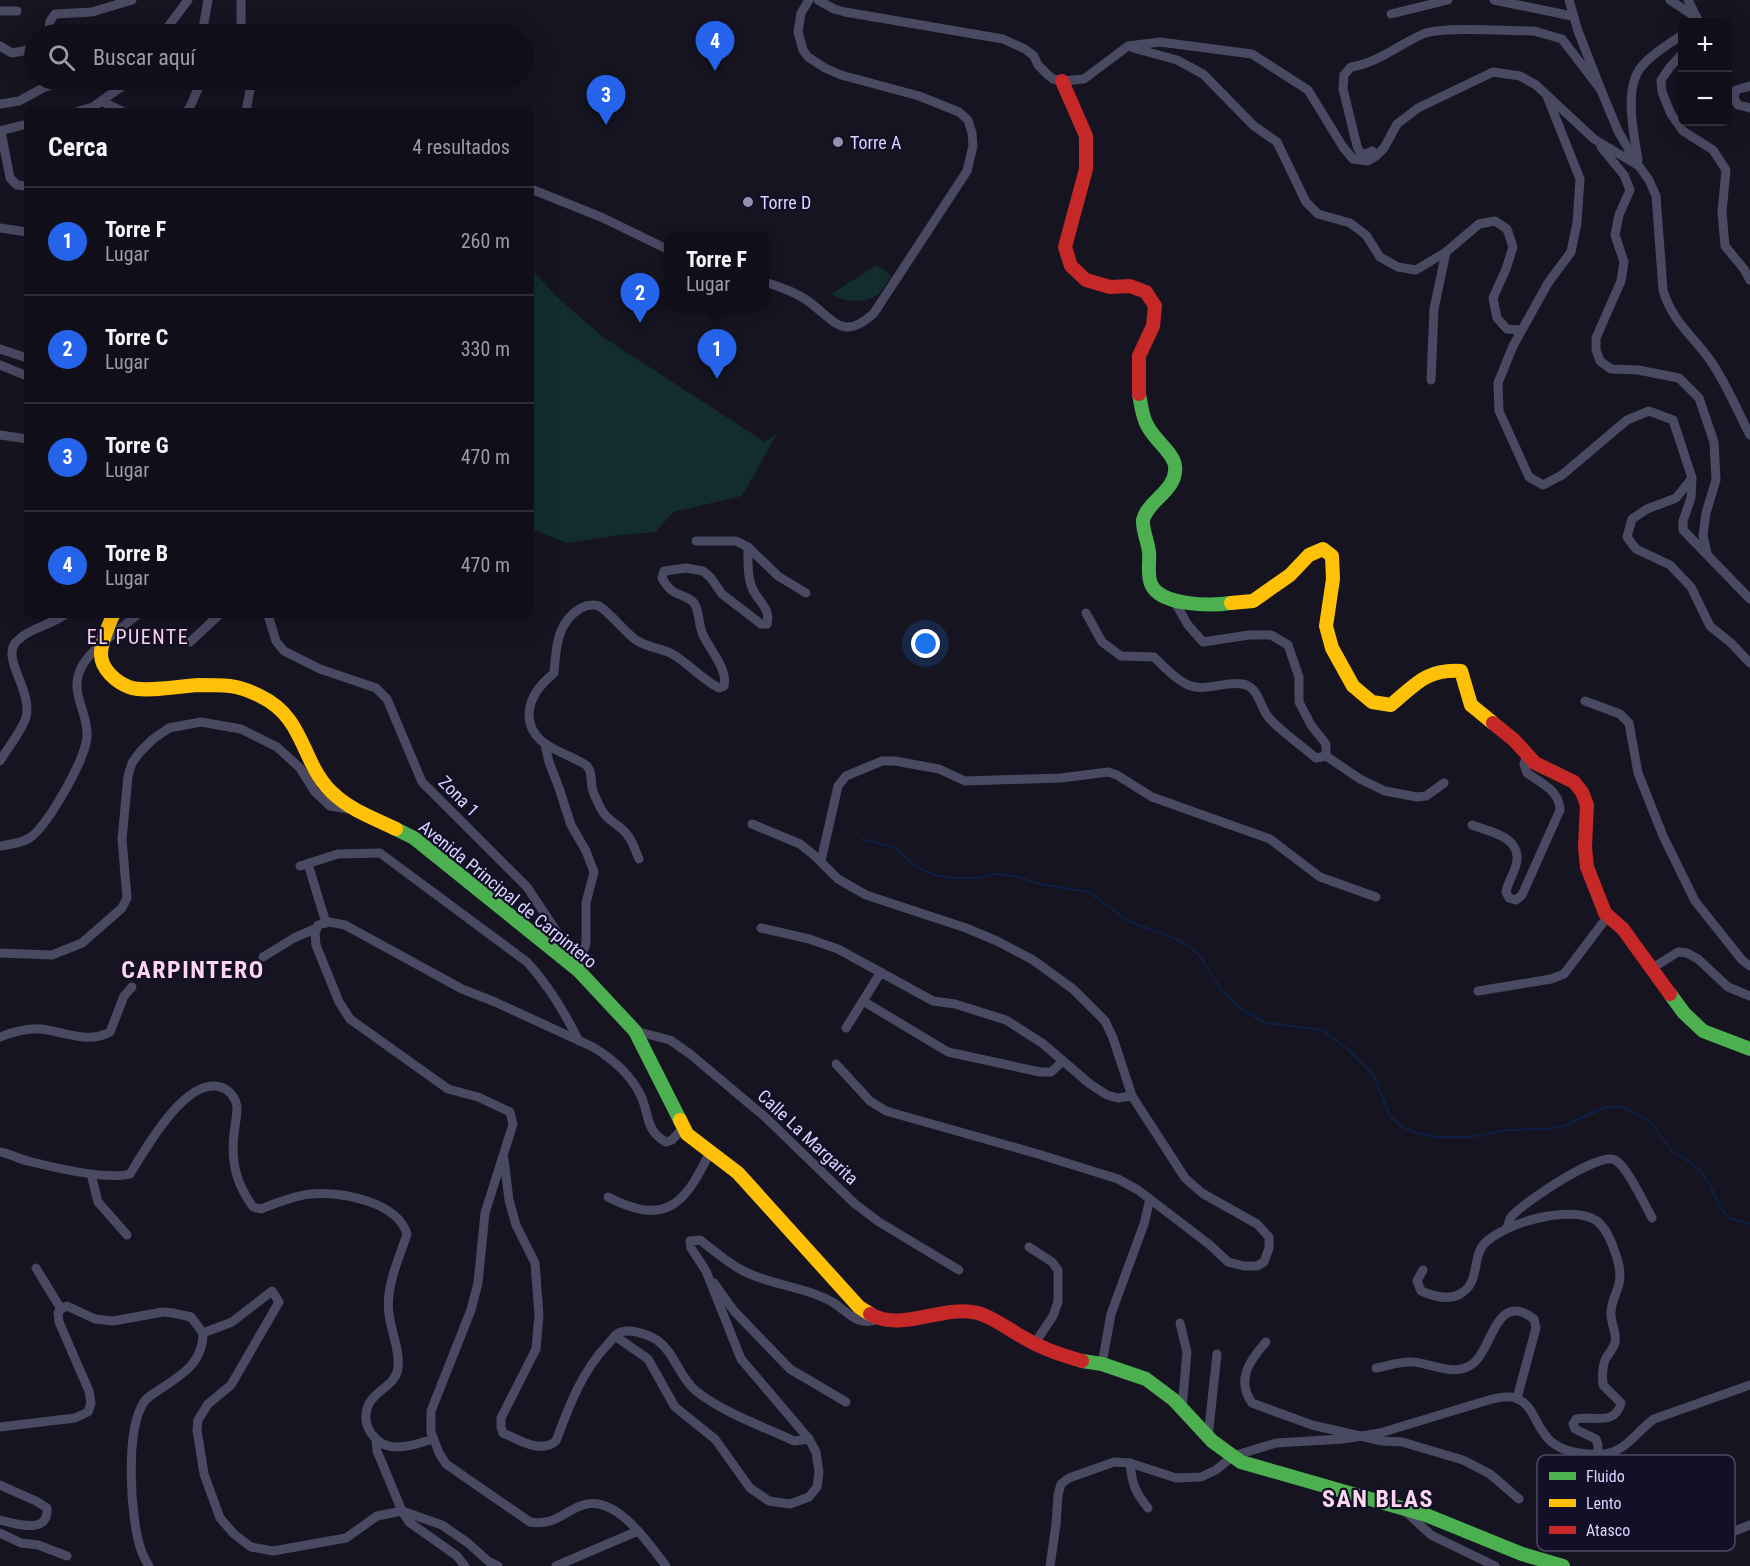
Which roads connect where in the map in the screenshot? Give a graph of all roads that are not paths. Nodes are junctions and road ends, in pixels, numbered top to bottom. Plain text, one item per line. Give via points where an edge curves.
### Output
1 (132, 0) edge
2 (189, 0) edge
3 (208, 0) edge
4 (241, 0) edge
5 (809, 0) edge
6 (818, 0) edge
7 (1448, 0) edge
8 (1494, 0) edge
9 (1569, 0) edge
10 (1670, 0) edge
11 (1688, 0) edge
12 (0, 11) edge
13 (17, 11) dead end
14 (1391, 14) dead end
15 (1572, 16) junction
16 (1693, 18) edge
17 (1696, 18) edge
18 (50, 24) edge
19 (170, 24) edge
20 (204, 24) edge
21 (241, 24) edge
22 (1678, 38) edge
23 (0, 46) edge
24 (1128, 46) junction
25 (24, 51) edge
26 (1678, 59) edge
27 (1062, 81) junction
28 (1750, 86) edge
29 (39, 90) edge
30 (119, 90) edge
31 (198, 90) edge
32 (250, 90) edge
33 (1601, 90) junction
34 (1546, 93) junction
35 (103, 102) junction
36 (0, 104) edge
37 (87, 108) edge
38 (116, 108) edge
39 (189, 108) edge
40 (247, 108) edge
41 (1750, 108) edge
42 (24, 125) edge
43 (0, 131) edge
44 (1594, 139) junction
45 (1372, 151) dead end
46 (1639, 166) junction
47 (24, 186) edge
48 (534, 190) edge
49 (0, 228) edge
50 (24, 232) edge
51 (664, 248) edge
52 (1446, 252) junction
53 (1750, 280) edge
54 (769, 284) edge
55 (1521, 330) junction
56 (0, 349) edge
57 (24, 357) edge
58 (0, 365) edge
59 (24, 375) edge
60 (1431, 380) dead end
61 (0, 435) edge
62 (1750, 435) edge
63 (24, 439) edge
64 (1692, 478) junction
65 (696, 542) dead end
66 (748, 547) junction
67 (1707, 554) junction
68 (806, 593) dead end
69 (1750, 599) edge
70 (1174, 601) junction
71 (1086, 613) dead end
72 (58, 618) edge
73 (112, 618) edge
74 (134, 618) edge
75 (216, 618) edge
76 (269, 618) edge
77 (190, 642) dead end
78 (102, 645) junction
79 (1750, 663) edge
80 (1585, 701) dead end
81 (545, 744) junction
82 (1527, 754) junction
83 (1326, 756) junction
84 (0, 761) edge
85 (1444, 783) dead end
86 (355, 809) junction
87 (752, 824) dead end
88 (1472, 825) dead end
89 (0, 846) edge
90 (639, 860) dead end
91 (821, 861) junction
92 (1376, 897) dead end
93 (1608, 916) junction
94 (321, 925) junction
95 (761, 928) dead end
96 (0, 953) edge
97 (263, 957) dead end
98 (1750, 966) edge
99 (1651, 969) junction
100 (578, 970) junction
101 (880, 972) junction
102 (132, 987) dead end
103 (1478, 992) dead end
104 (1750, 996) edge
105 (862, 1001) junction
106 (846, 1028) dead end
107 (634, 1031) junction
108 (0, 1037) edge
109 (579, 1041) junction
110 (1750, 1049) edge
111 (1063, 1060) junction
112 (837, 1064) dead end
113 (1132, 1096) junction
114 (684, 1127) junction
115 (0, 1152) edge
116 (710, 1152) junction
117 (504, 1156) junction
118 (91, 1174) junction
119 (608, 1197) dead end
120 (1150, 1199) junction
121 (1652, 1218) dead end
122 (1507, 1228) junction
123 (126, 1235) dead end
124 (1029, 1247) dead end
125 (36, 1268) dead end
126 (959, 1270) dead end
127 (1423, 1270) dead end
128 (706, 1271) junction
129 (61, 1309) junction
130 (879, 1319) junction
131 (1180, 1323) dead end
132 (203, 1333) junction
133 (615, 1336) junction
134 (1266, 1342) dead end
135 (1035, 1343) junction
136 (1217, 1354) dead end
137 (1102, 1364) junction
138 (1376, 1368) dead end
139 (1750, 1385) edge
140 (1517, 1398) junction
141 (846, 1402) dead end
142 (1182, 1409) junction
143 (0, 1427) edge
144 (1361, 1436) junction
145 (1208, 1437) junction
146 (433, 1439) junction
147 (809, 1439) junction
148 (376, 1440) junction
149 (1598, 1455) junction
150 (1233, 1456) junction
151 (1130, 1463) junction
152 (0, 1485) edge
153 (1519, 1499) dead end
154 (1148, 1508) dead end
155 (1403, 1508) junction
156 (402, 1511) junction
157 (0, 1520) edge
158 (1750, 1525) edge
159 (638, 1531) junction
160 (1735, 1531) edge
161 (0, 1533) edge
162 (67, 1556) dead end
163 (149, 1566) edge
164 (465, 1566) edge
165 (498, 1566) edge
166 (556, 1566) edge
167 (666, 1566) edge
168 (1050, 1566) edge
169 (1495, 1566) edge
170 (1563, 1566) edge

1 - 18 street via 93,12 55,14
2 - 19 street
3 - 20 street
4 - 21 street
5 - 54 street via 801,13 798,32 803,50 814,62 841,75 919,96 959,112 971,126 973,146 967,171 945,207 874,313 861,324 848,328 832,323 809,302
6 - 27 street via 845,12 1003,39 1025,49 1047,74
7 - 14 street
8 - 15 street
9 - 15 street
10 - 16 street
11 - 17 street
12 - 13 street
15 - 33 street
22 - 46 street via 1641,66 1633,81 1632,120
23 - 25 street via 12,53
24 - 27 street via 1084,79
24 - 34 street via 1160,42 1252,54 1308,90 1353,159 1368,161 1384,148 1397,124 1418,108 1493,72 1520,75
24 - 52 street via 1177,60 1203,74 1254,126 1276,142 1306,202 1318,214 1350,223 1366,235 1380,257 1398,267 1416,270
26 - 53 street via 1661,80 1662,92 1683,131 1713,150 1726,170 1722,212 1725,246
27 - 70 street via 1086,136 1086,169 1065,247 1071,266 1086,280 1146,292 1155,306 1153,326 1139,356 1138,392 1146,423 1158,443 1173,455 1176,468 1169,488 1147,513 1143,530 1149,552 1150,583 1157,593
28 - 41 street via 1736,90 1734,98 1738,105
29 - 36 street via 18,101
30 - 35 street
31 - 39 street
32 - 40 street
33 - 45 street via 1562,39 1545,33 1424,33 1366,64 1351,67 1344,75 1343,89 1357,146 1360,153
33 - 46 street via 1618,131
34 - 44 street
34 - 55 street via 1581,179 1577,224 1571,252
35 - 37 street
35 - 38 street
42 - 43 street
43 - 47 street via 10,178
44 - 46 street
44 - 67 street via 1624,175 1630,190 1615,235 1624,262 1621,281 1596,338 1596,350 1600,361 1611,369 1638,369 1679,378 1699,398 1714,442 1716,470 1703,535
46 - 62 street via 1656,196 1667,305 1711,361
48 - 51 street
49 - 50 street
52 - 55 street via 1479,224 1495,221 1507,229 1513,247 1493,298 1497,318 1507,329
52 - 60 street via 1434,309
55 - 64 street via 1497,383 1499,411 1529,477 1543,485 1627,420 1649,411 1673,420
56 - 57 street
58 - 59 street
61 - 63 street
64 - 67 street via 1683,530
64 - 79 street via 1676,498 1632,519 1627,537 1636,549 1670,565 1691,587 1710,626
65 - 66 street via 736,541
66 - 68 street via 778,576
66 - 81 street via 748,571 753,590 766,608 767,624 761,624 722,594 703,571 664,571 662,578 667,588 696,605 701,631 723,670 724,686 709,683 672,653 638,642 600,607 588,605 570,615 560,632 554,673 533,696 529,724
67 - 69 street
70 - 82 street via 1218,605 1253,601 1290,575 1309,555 1323,549 1332,556 1333,579 1326,626 1332,648 1353,686 1372,702 1391,705 1426,673 1461,671 1471,705
70 - 83 street via 1203,642 1271,635 1288,645 1299,677 1299,702 1326,744
71 - 83 street via 1102,642 1121,656 1154,657 1171,674 1193,687 1240,683 1249,686 1268,717 1316,758
72 - 84 street via 26,633 14,645 11,657 27,697 26,718
73 - 78 street
74 - 78 street
75 - 77 street
76 - 100 street, Zona 1 via 276,641 284,651 320,669 376,688 387,699 422,782 527,887 573,956
78 - 86 street, Avenida Principal de Carpintero via 104,668 130,688 233,686 282,709 297,729 315,770 335,796
78 - 89 street via 92,652 79,673 77,694 87,737 77,769 30,838
80 - 98 street via 1620,714 1629,723 1638,773 1695,901
81 - 90 street via 586,765 601,809 609,821 624,831
81 - 100 street via 571,825 594,872 586,903 586,943
82 - 88 street via 1527,773 1555,793 1560,810 1522,895 1516,900 1506,892 1517,861 1516,847 1512,841
82 - 93 street via 1535,763 1574,782 1582,792 1587,805 1587,867
83 - 85 street via 1385,791 1426,796
86 - 96 street via 330,806 315,792 300,768 277,747 242,729 201,722 169,728 140,752 128,776 122,838 127,898 122,909 81,943 52,955
86 - 100 street, Avenida Principal de Carpintero via 414,838
87 - 91 street via 801,844
91 - 92 street via 838,786 846,776 882,761 939,769 965,781 1061,778 1107,772 1152,797 1270,839 1320,877
91 - 113 street via 838,879 866,895 997,941 1033,960 1073,989 1105,1021
93 - 99 street via 1629,936
93 - 103 street via 1564,974
94 - 97 street
94 - 109 street via 345,925 462,989
94 - 109 street via 304,865 338,854 380,853 527,962 562,1009
94 - 117 street via 315,934 316,945 350,1019 448,1089 510,1112 513,1124
95 - 101 street via 838,949
99 - 104 street via 1678,952 1687,952 1728,987
99 - 110 street via 1703,1031
100 - 107 street, Avenida Principal de Carpintero
101 - 105 street
101 - 111 street via 933,1000 1006,1020
102 - 108 street via 124,996 111,1032 101,1037 39,1029 14,1031
105 - 106 street
105 - 111 street via 948,1052 1040,1072 1051,1072
107 - 114 street, Avenida Principal de Carpintero
107 - 126 street, Calle La Margarita via 670,1040 690,1054 764,1116 854,1203
109 - 114 street via 608,1056 628,1077 640,1095 655,1136 666,1142
111 - 113 street via 1107,1095
112 - 120 street via 870,1101 886,1111 1118,1179
113 - 120 street via 1185,1178 1202,1193 1257,1224 1269,1237 1264,1262 1257,1266 1228,1262
114 - 116 street, Avenida Principal de Carpintero
115 - 118 street
116 - 119 street via 696,1180 666,1208 648,1212
116 - 130 street, Avenida Principal de Carpintero via 738,1173 859,1307
117 - 133 street via 509,1200 535,1263 539,1316 536,1349 501,1418 503,1433 540,1448 556,1441 578,1387 597,1355
117 - 146 street via 485,1213 478,1283 471,1310 431,1411
118 - 123 street via 98,1202
118 - 148 street via 130,1174 163,1121 195,1092 217,1086 231,1093 237,1106 232,1156 243,1193 253,1207 261,1209 309,1194 343,1194 384,1208 396,1217 406,1234 389,1294 398,1370 370,1398 366,1410 365,1421
120 - 137 street via 1111,1314
121 - 122 street via 1622,1166 1607,1158 1584,1166 1520,1208
122 - 127 street via 1480,1250 1475,1276 1462,1294 1451,1298 1421,1291 1417,1281
122 - 149 street via 1534,1219 1586,1216 1603,1228 1611,1242 1620,1274 1611,1308 1616,1339 1603,1364 1602,1375 1606,1390 1621,1403 1615,1415 1598,1420 1584,1417 1573,1424 1575,1429 1596,1439
124 - 135 street via 1058,1270 1058,1302
125 - 129 street
128 - 130 street via 690,1241 700,1240 753,1275 832,1302 860,1322
128 - 141 street via 734,1311 790,1369
128 - 147 street via 741,1359
129 - 132 street via 67,1306 95,1319 113,1321 173,1313 191,1317
129 - 143 street via 59,1322 89,1391 88,1412 75,1418
130 - 135 street via 892,1322 948,1312 977,1313
131 - 142 street via 1187,1352
132 - 156 street via 232,1322 272,1291 279,1302 231,1384 208,1404 198,1420 204,1474 220,1518 234,1534 251,1547 273,1551 346,1538 377,1516
132 - 163 street via 197,1362 144,1402 134,1427 134,1504 138,1541
133 - 147 street via 627,1331 655,1339 670,1352 694,1389 708,1399 794,1442
133 - 147 street via 648,1359 675,1407 715,1439 750,1488 769,1501 790,1504 809,1497 817,1487 816,1452
134 - 144 street via 1250,1359 1245,1375 1246,1395 1252,1403 1312,1425
135 - 137 street via 1080,1361
136 - 145 street
137 - 142 street via 1146,1379
138 - 140 street via 1416,1362 1450,1371 1464,1368 1479,1357 1499,1319 1516,1311 1534,1318 1536,1328
139 - 149 street via 1654,1419 1620,1449
140 - 144 street via 1492,1399
140 - 149 street via 1526,1404 1544,1435 1562,1450
142 - 145 street
144 - 150 street via 1276,1443
144 - 153 street via 1463,1460 1490,1474
145 - 150 street
146 - 148 street via 394,1447
146 - 159 street via 446,1464 530,1522 551,1522 584,1504 598,1504 616,1511
148 - 156 street
150 - 151 street via 1216,1470 1189,1479
150 - 155 street via 1241,1462
151 - 154 street via 1136,1492
151 - 168 street via 1114,1462 1061,1484
152 - 157 street via 36,1501 47,1508 47,1514 37,1526
155 - 169 street via 1431,1535
155 - 170 street
156 - 164 street via 409,1522
156 - 165 street via 442,1525
158 - 160 street
159 - 166 street
159 - 167 street
161 - 162 street

